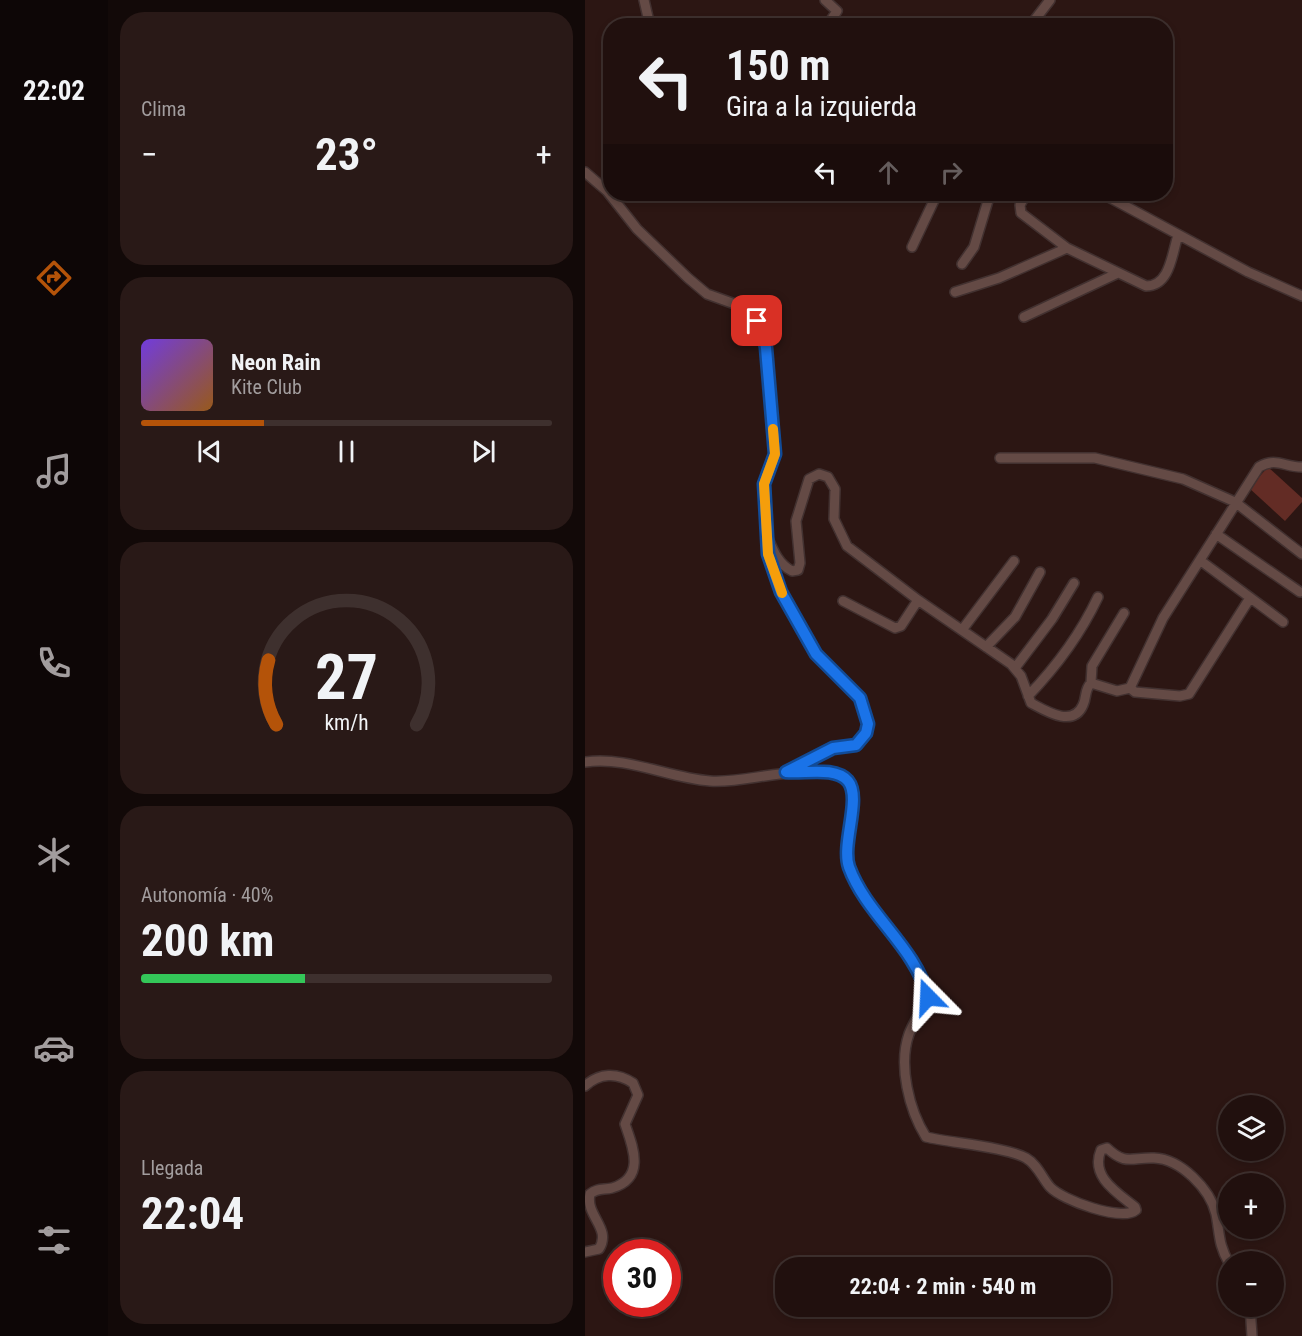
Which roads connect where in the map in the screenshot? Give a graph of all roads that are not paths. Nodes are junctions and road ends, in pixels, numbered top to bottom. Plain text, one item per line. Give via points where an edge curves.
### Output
1 (644, 0) edge
2 (825, 0) edge
3 (1050, 0) edge
4 (648, 18) edge
5 (832, 18) edge
6 (1036, 18) edge
7 (585, 172) edge
8 (603, 187) edge
9 (615, 201) edge
10 (934, 201) edge
11 (988, 201) edge
12 (1022, 201) edge
13 (1116, 201) edge
14 (1178, 235) junction
15 (912, 247) dead end
16 (1067, 248) junction
17 (962, 264) dead end
18 (1118, 273) junction
19 (955, 292) dead end
20 (1302, 296) edge
21 (1024, 317) dead end
22 (1000, 458) dead end
23 (1302, 467) edge
24 (1235, 502) junction
25 (1216, 534) junction
26 (767, 536) junction
27 (1302, 554) edge
28 (1014, 561) dead end
29 (1201, 561) junction
30 (1040, 572) dead end
31 (1074, 583) dead end
32 (1300, 592) dead end
33 (1098, 597) dead end
34 (1250, 598) junction
35 (918, 600) junction
36 (843, 601) dead end
37 (1124, 613) dead end
38 (1283, 622) dead end
39 (962, 630) junction
40 (986, 647) junction
41 (1015, 669) junction
42 (1091, 682) junction
43 (1130, 688) junction
44 (1028, 696) junction
45 (585, 762) edge
46 (786, 772) junction
47 (585, 1086) edge
48 (1222, 1251) edge
49 (585, 1252) edge
50 (1251, 1317) edge
51 (1252, 1336) edge

1 - 4 street
2 - 5 street via 837,11
3 - 6 street
7 - 8 street
9 - 26 street via 637,230 707,294 743,306 764,336 775,454 764,484
10 - 15 street
11 - 17 street via 974,248
12 - 16 street via 1021,213
13 - 14 street
14 - 18 street via 1164,280 1156,286 1146,286
14 - 20 street
16 - 18 street
16 - 19 street via 999,278
18 - 21 street
22 - 24 street via 1095,458 1183,480
23 - 24 street via 1269,461 1259,467
24 - 25 street
24 - 27 street
25 - 29 street
25 - 32 street
26 - 35 street via 786,568 798,570 796,522 809,479 819,474 828,477 835,489 834,519 847,546
26 - 46 street via 768,554 781,592 816,654 860,698 868,724 856,745 833,748
28 - 39 street
29 - 34 street
29 - 43 street via 1163,618
30 - 40 street via 1015,617
31 - 41 street
33 - 44 street via 1088,619 1046,678
34 - 38 street
34 - 43 street via 1189,694 1135,692
35 - 36 street via 901,626 895,628
35 - 39 street
37 - 42 street via 1092,666
39 - 40 street
40 - 41 street
41 - 44 street
42 - 43 street via 1116,692
42 - 44 street via 1084,704 1069,716 1055,716 1031,703
45 - 46 street via 634,765 709,781
46 - 48 street via 835,772 848,782 853,796 848,865 881,919 907,951 924,981 928,997 909,1034 905,1052 915,1119 926,1137 1026,1158 1050,1187 1064,1197 1095,1209 1129,1214 1135,1207 1108,1185 1098,1169 1101,1150 1107,1148 1117,1158 1132,1161 1155,1158 1182,1166 1216,1213
47 - 49 street via 600,1076 614,1075 633,1083 638,1095 625,1124 634,1146 630,1176 620,1185 589,1194 588,1206 603,1233 603,1241 599,1249
50 - 51 street

